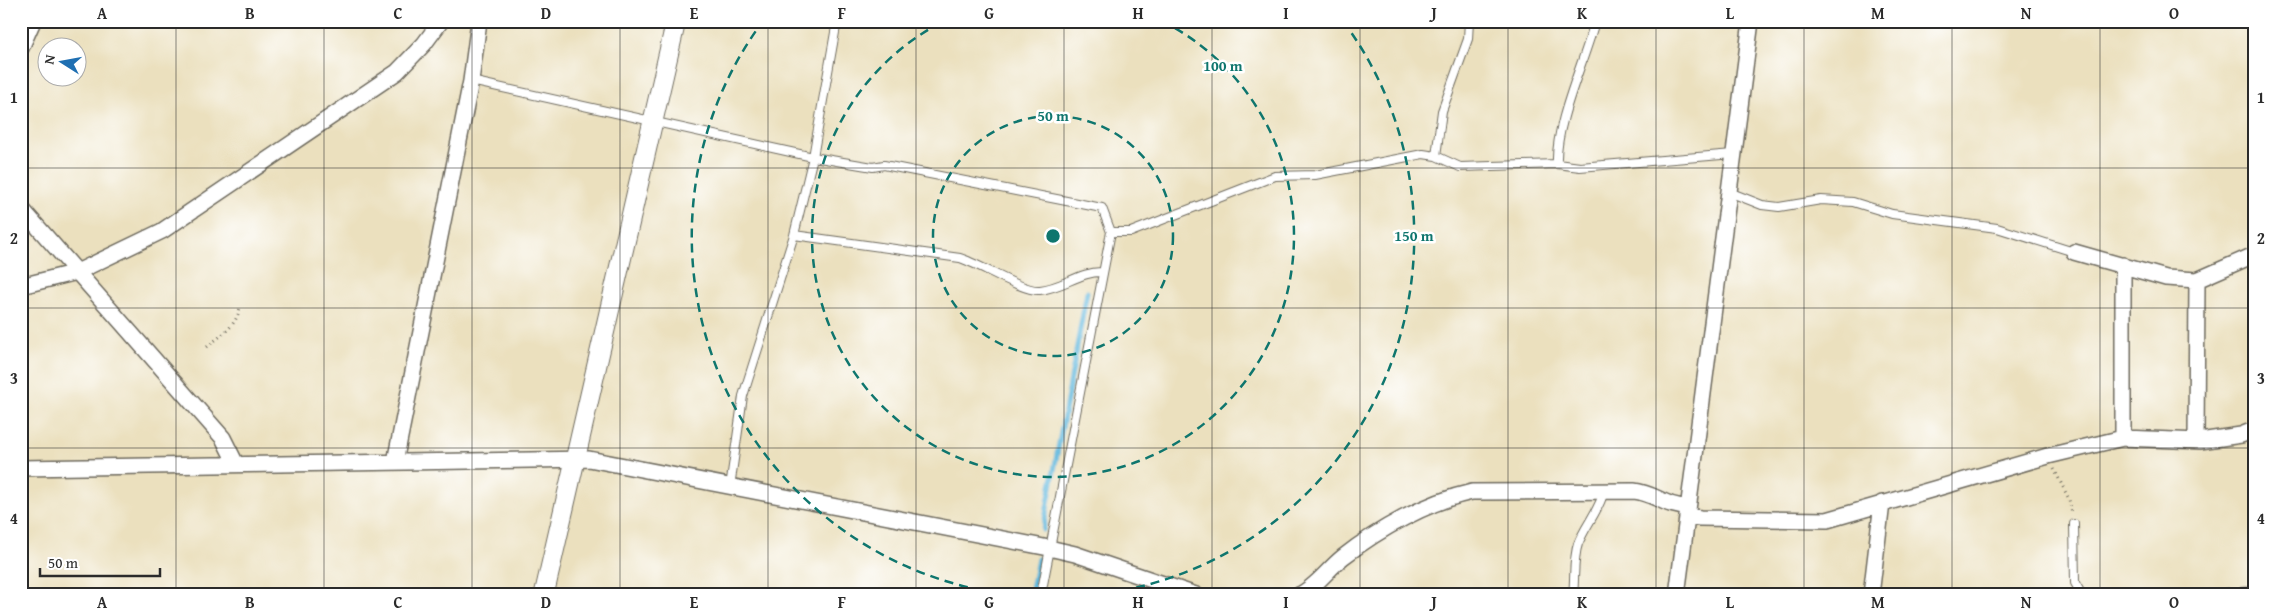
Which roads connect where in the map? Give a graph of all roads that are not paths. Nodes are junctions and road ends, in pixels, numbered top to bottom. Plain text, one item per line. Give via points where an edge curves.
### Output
1 (32, 21) edge
2 (441, 21) edge
3 (478, 21) edge
4 (676, 21) edge
5 (837, 21) edge
6 (1469, 21) edge
7 (1595, 21) edge
8 (1752, 21) edge
9 (21, 48) edge
10 (471, 81) junction
11 (653, 122) junction
12 (1734, 154) junction
13 (1436, 156) junction
14 (813, 158) junction
15 (1558, 164) junction
16 (1729, 192) junction
17 (21, 208) edge
18 (1111, 232) junction
19 (794, 235) junction
20 (2074, 252) joint
21 (2254, 255) edge
22 (2123, 265) junction
23 (77, 272) junction
24 (1103, 272) junction
25 (2197, 280) junction
26 (21, 286) edge
27 (2254, 430) edge
28 (2123, 438) junction
29 (2196, 441) junction
30 (575, 459) junction
31 (395, 462) junction
32 (236, 464) junction
33 (21, 468) edge
34 (730, 487) junction
35 (1604, 491) junction
36 (1882, 503) junction
37 (1687, 511) junction
38 (2074, 524) road end
39 (1049, 548) junction
40 (1316, 590) edge
41 (2254, 591) edge
42 (544, 595) edge
43 (1041, 595) edge
44 (1196, 595) edge
45 (1299, 595) edge
46 (1573, 595) edge
47 (1677, 595) edge
48 (1871, 595) edge
49 (2082, 595) edge
50 (2194, 595) edge

1 - 9 street
2 - 23 street via 410,60 376,87 162,230
3 - 10 street
4 - 11 street
5 - 14 lane
6 - 13 lane via 1468,38 1442,111
7 - 15 lane via 1560,131 1556,150
8 - 12 street
10 - 11 lane
10 - 31 street
11 - 14 lane
11 - 30 street
12 - 15 lane via 1580,168
12 - 16 street
13 - 15 lane via 1460,167
13 - 18 lane via 1423,154 1316,175 1275,176 1131,232
14 - 18 lane via 873,167 884,165 1102,208
14 - 19 lane
16 - 20 lane via 1762,205 1779,207 1821,200 1854,202 1892,214 1997,228
16 - 37 street
17 - 23 street
18 - 24 lane
19 - 24 lane via 960,258 1038,290 1093,271
19 - 34 lane via 743,396
20 - 22 street
21 - 25 street
22 - 25 street via 2166,278
22 - 28 street
23 - 26 street
23 - 32 street via 222,438
24 - 39 lane
25 - 29 street
27 - 29 street
28 - 29 street
28 - 36 street
30 - 31 street
30 - 34 street
30 - 42 street
31 - 32 street
32 - 33 street
34 - 39 street
35 - 37 street via 1648,492
35 - 40 street via 1472,492 1456,496 1395,523 1362,544 1343,557
35 - 46 lane via 1600,506 1578,546
36 - 37 street via 1826,520 1700,518
36 - 48 street
37 - 47 street
38 - 49 lane via 2075,583
39 - 43 lane
39 - 44 street
40 - 45 street
41 - 50 lane

